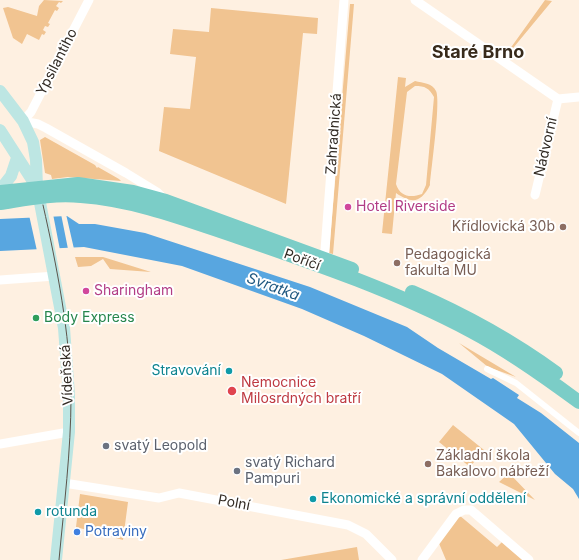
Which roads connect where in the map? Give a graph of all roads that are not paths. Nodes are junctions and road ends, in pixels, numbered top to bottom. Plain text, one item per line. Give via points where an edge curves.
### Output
1 (89, 0) edge
2 (344, 0) edge
3 (415, 0) edge
4 (0, 91) edge
5 (579, 97) edge
6 (558, 99) junction
7 (23, 121) junction
8 (0, 130) edge
9 (17, 158) junction
10 (0, 191) edge
11 (38, 194) junction
12 (535, 195) dead end
13 (166, 201) junction
14 (0, 203) edge
15 (324, 263) junction
16 (55, 276) junction
17 (0, 280) edge
18 (487, 369) dead end
19 (579, 390) edge
20 (579, 402) edge
21 (69, 432) junction
22 (579, 433) edge
23 (0, 444) edge
24 (64, 483) junction
25 (56, 560) edge
26 (392, 560) edge
27 (422, 560) edge
28 (529, 560) edge

1 - 7 street, Ypsilantiho via 32,111
2 - 15 street, Zahradnická
3 - 6 street
4 - 7 main road
5 - 6 street
6 - 12 street, Nádvorní
7 - 11 main road via 35,152
7 - 13 street, Poříčí via 46,128 157,192
8 - 9 main road
9 - 10 main road via 11,176
9 - 11 main road
10 - 11 main road, Poříčí
11 - 13 main road, Poříčí via 71,184 133,192
11 - 14 main road, Poříčí
11 - 15 main road, Poříčí via 79,195 131,203
11 - 16 main road, Vídeňská
13 - 15 main road, Poříčí
15 - 19 main road, Poříčí via 446,307 514,344
15 - 20 main road, Poříčí via 467,329 509,353
16 - 17 street
16 - 21 main road, Vídeňská via 67,358
18 - 22 street via 516,384
21 - 23 street
21 - 24 main road, Vídeňská
24 - 25 main road, Vídeňská
24 - 26 street, Polní via 159,498 179,493 348,525 366,534
27 - 28 street via 456,514 464,510 471,510

